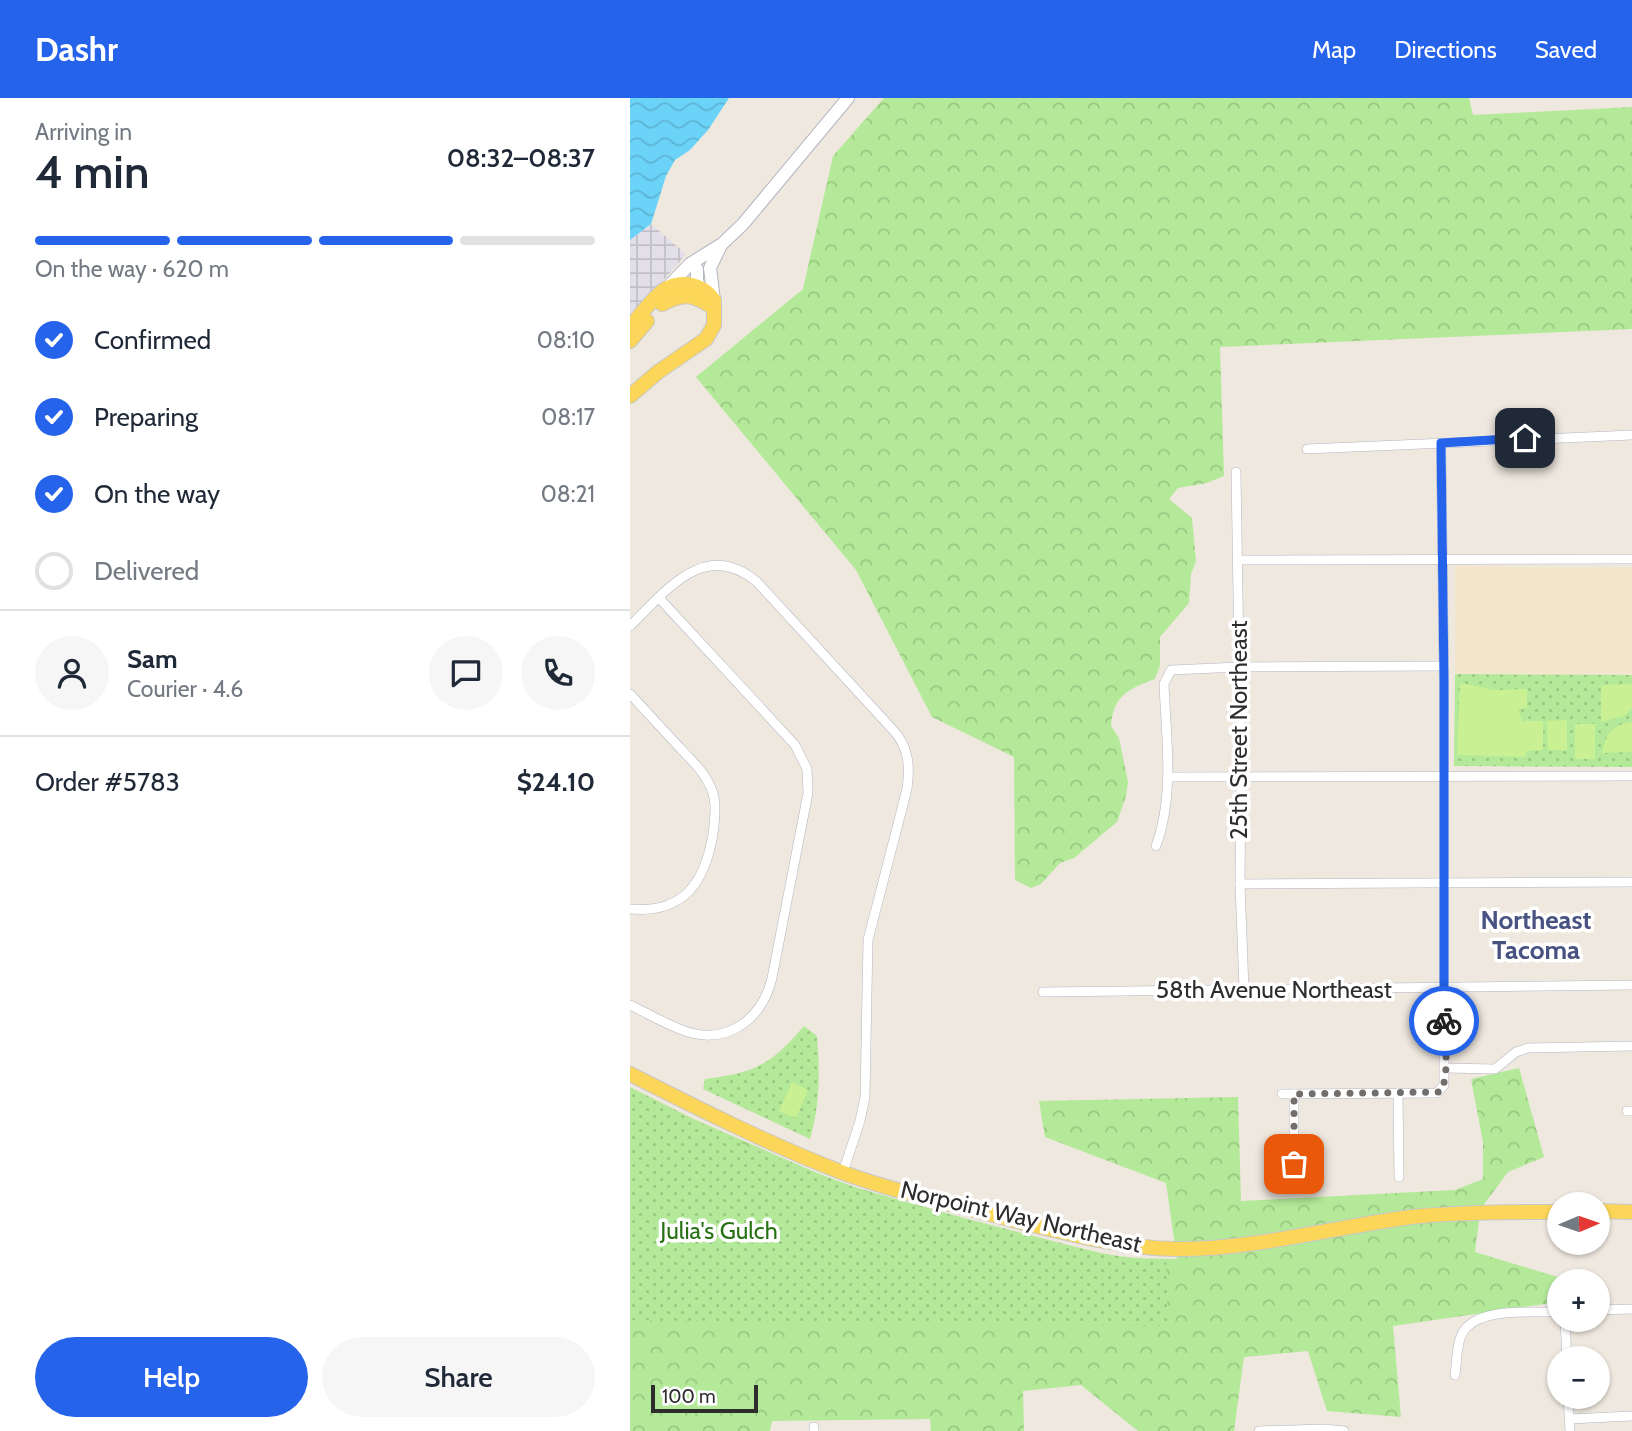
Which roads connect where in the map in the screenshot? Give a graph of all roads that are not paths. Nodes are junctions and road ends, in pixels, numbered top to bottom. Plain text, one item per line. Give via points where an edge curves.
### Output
1 (848, 98) edge
2 (718, 246) junction
3 (697, 269) junction
4 (698, 286) junction
5 (668, 293) junction
6 (711, 303) junction
7 (630, 327) edge
8 (630, 341) edge
9 (630, 396) edge
10 (1632, 435) edge
11 (1441, 443) junction
12 (1307, 449) dead end
13 (1236, 472) dead end
14 (1442, 558) junction
15 (1632, 559) edge
16 (1237, 560) junction
17 (659, 598) junction
18 (630, 625) edge
19 (1444, 666) junction
20 (1239, 667) junction
21 (630, 694) edge
22 (1444, 775) junction
23 (1632, 776) edge
24 (1168, 777) junction
25 (1241, 777) junction
26 (1156, 846) dead end
27 (1632, 882) edge
28 (1444, 883) junction
29 (1240, 884) junction
30 (630, 909) edge
31 (1632, 985) edge
32 (1244, 989) junction
33 (1443, 989) junction
34 (1043, 992) dead end
35 (630, 1004) edge
36 (1632, 1046) edge
37 (1445, 1068) junction
38 (630, 1074) edge
39 (1398, 1093) junction
40 (1282, 1094) dead end
41 (1294, 1094) junction
42 (843, 1172) junction
43 (1399, 1177) dead end
44 (1294, 1187) dead end
45 (1547, 1212) edge
46 (1610, 1212) edge
47 (1632, 1212) edge
48 (1632, 1309) edge
49 (1610, 1310) edge
50 (1547, 1313) edge
51 (1455, 1375) dead end
52 (1569, 1409) edge
53 (1632, 1416) edge
54 (1569, 1419) junction
55 (1259, 1431) edge
56 (1344, 1431) edge
57 (1570, 1431) edge

1 - 2 main road via 743,224
2 - 3 main road
2 - 5 main road via 690,264
2 - 6 main road via 709,276
3 - 4 main road
3 - 5 main road
4 - 5 main road
4 - 6 main road
5 - 6 main road
5 - 7 main road
5 - 8 main road
6 - 9 main road via 714,325 706,339
10 - 11 street
11 - 12 street
11 - 14 street
13 - 16 street, 25th Street Northeast
14 - 15 street
14 - 16 street
14 - 19 street
16 - 20 street, 25th Street Northeast
17 - 18 street
17 - 35 street via 795,745 807,769 808,793 772,978 758,1012 726,1031 698,1034
17 - 42 street via 683,576 700,568 726,566 744,572 894,731 907,754 907,789 868,940 864,1107
19 - 20 street
19 - 22 street
20 - 24 street via 1171,670 1164,684
20 - 25 street, 25th Street Northeast
21 - 30 street via 708,780 715,809 711,845 699,881 667,906
22 - 23 street
22 - 25 street
22 - 28 street
24 - 25 street
24 - 26 street
25 - 29 street, 25th Street Northeast
27 - 28 street
28 - 29 street
28 - 33 street
29 - 32 street, 25th Street Northeast
31 - 33 street, 58th Avenue Northeast
32 - 33 street, 58th Avenue Northeast
32 - 34 street, 58th Avenue Northeast
33 - 37 street
36 - 37 street via 1528,1048 1495,1069
37 - 39 street via 1440,1091
38 - 42 main road, Norpoint Way Northeast
39 - 41 street
39 - 43 street
40 - 41 street
41 - 44 street
42 - 45 main road, Norpoint Way Northeast via 1040,1227 1131,1246 1177,1249 1235,1245 1411,1217
46 - 47 main road
48 - 49 street
50 - 51 street via 1477,1319 1464,1329 1458,1343
52 - 54 street
53 - 54 street
54 - 57 street
55 - 56 street

